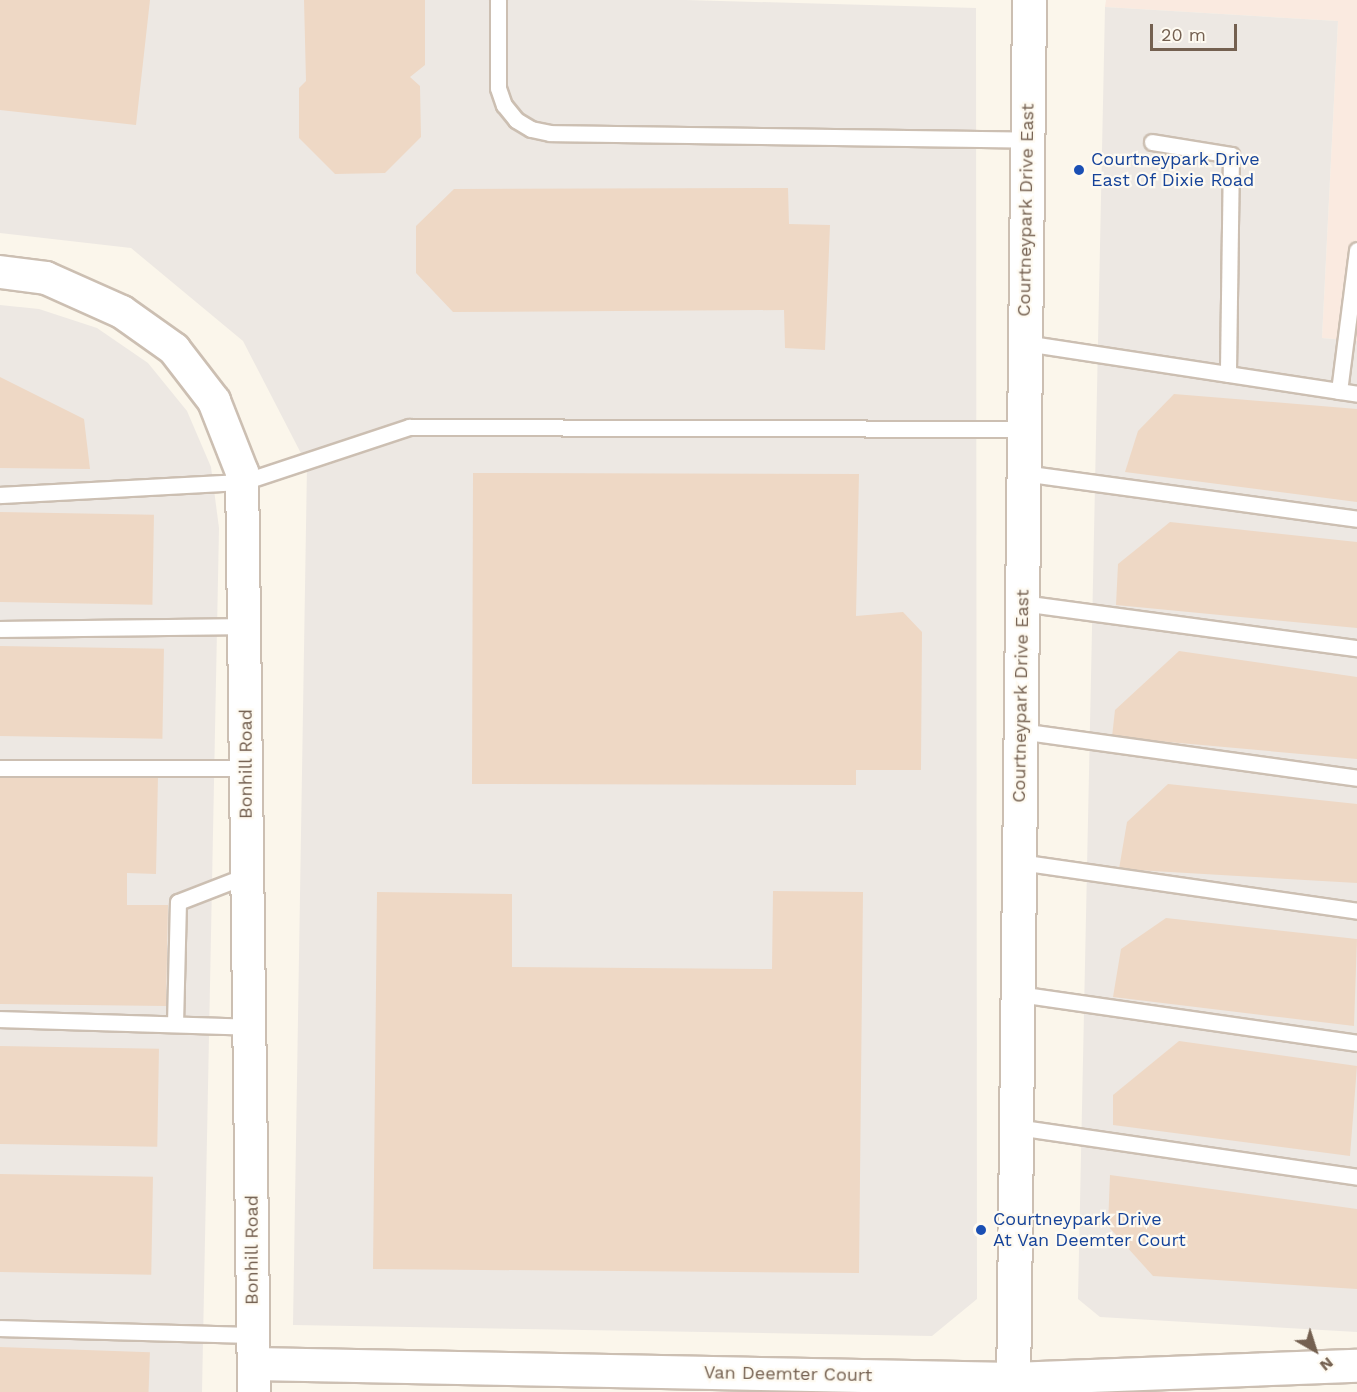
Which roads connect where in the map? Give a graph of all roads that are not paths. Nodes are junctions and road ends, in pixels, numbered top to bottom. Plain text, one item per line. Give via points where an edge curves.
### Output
1 (498, 0) edge
2 (1029, 0) edge
3 (1027, 140) junction
4 (1152, 142) dead end
5 (1357, 250) edge
6 (0, 272) edge
7 (1353, 314) edge
8 (1025, 343) junction
9 (1228, 374) junction
10 (1339, 391) junction
11 (1357, 393) edge
12 (1024, 429) junction
13 (1023, 473) junction
14 (243, 482) junction
15 (0, 495) edge
16 (1357, 519) edge
17 (1022, 603) junction
18 (244, 626) junction
19 (0, 629) edge
20 (1357, 648) edge
21 (1020, 731) junction
22 (0, 768) edge
23 (247, 768) junction
24 (1357, 778) edge
25 (1019, 862) junction
26 (245, 876) junction
27 (1357, 911) edge
28 (1018, 994) junction
29 (0, 1019) edge
30 (175, 1024) junction
31 (250, 1027) junction
32 (1357, 1042) edge
33 (1016, 1126) junction
34 (1357, 1177) edge
35 (0, 1328) edge
36 (254, 1364) edge
37 (1357, 1366) edge
38 (1013, 1385) edge

1 - 3 lane via 498,88 510,113 531,129 550,133
2 - 3 street, Courtneypark Drive East
3 - 8 street, Courtneypark Drive East
4 - 9 lane via 1231,155
5 - 7 lane
6 - 14 street, Bonhill Road via 57,283 122,312 174,349 214,401
7 - 10 lane
8 - 9 lane
8 - 12 street, Courtneypark Drive East
9 - 10 lane
10 - 11 lane
12 - 13 street, Courtneypark Drive East
12 - 14 lane via 408,427
13 - 16 lane
13 - 17 street, Courtneypark Drive East
14 - 15 lane
14 - 18 street, Bonhill Road
17 - 20 lane
17 - 21 street, Courtneypark Drive East
18 - 19 lane
18 - 23 street, Bonhill Road
21 - 24 lane
21 - 25 street, Courtneypark Drive East
22 - 23 lane
23 - 26 street, Bonhill Road
25 - 27 lane
25 - 28 street, Courtneypark Drive East
26 - 30 lane via 178,902
26 - 31 street, Bonhill Road
28 - 32 lane
28 - 33 street, Courtneypark Drive East
29 - 30 lane
30 - 31 lane
31 - 36 street, Bonhill Road
33 - 34 lane
33 - 38 street, Courtneypark Drive East
35 - 36 lane
36 - 38 street, Van Deemter Court
37 - 38 street, Van Deemter Court

